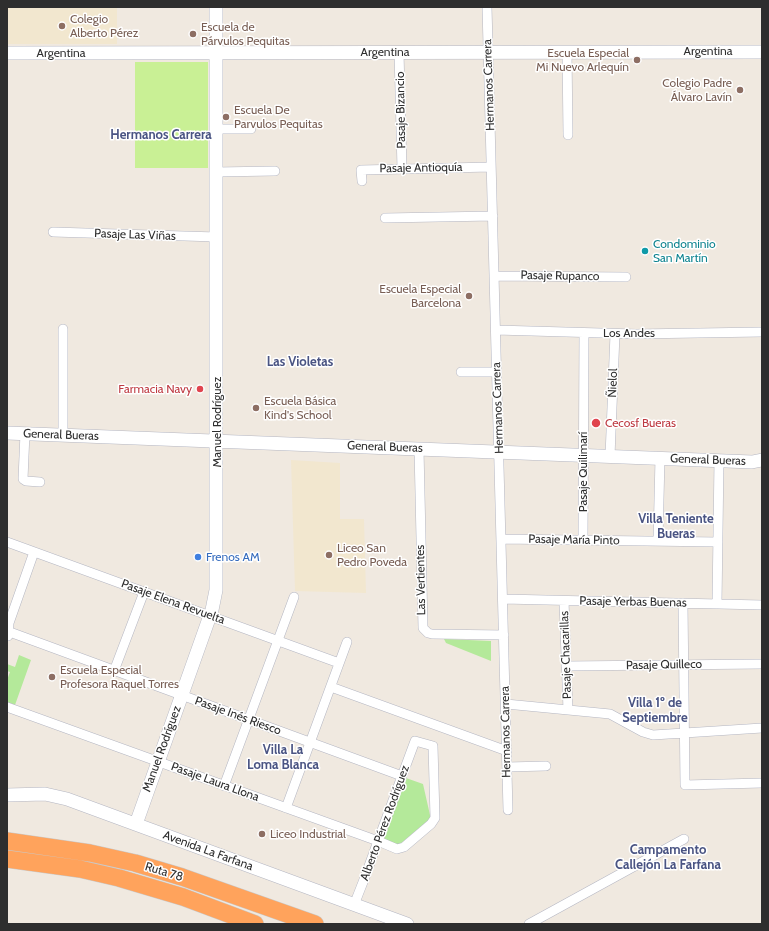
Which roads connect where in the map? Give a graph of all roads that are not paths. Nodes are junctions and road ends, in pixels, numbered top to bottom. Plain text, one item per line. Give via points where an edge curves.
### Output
1 (216, 7) edge
2 (487, 7) edge
3 (567, 51) junction
4 (399, 52) junction
5 (488, 52) junction
6 (762, 52) edge
7 (7, 53) edge
8 (216, 53) junction
9 (216, 129) junction
10 (251, 129) dead end
11 (568, 135) dead end
12 (491, 167) junction
13 (402, 169) junction
14 (275, 171) dead end
15 (220, 172) junction
16 (362, 181) dead end
17 (492, 216) junction
18 (385, 218) dead end
19 (52, 232) dead end
20 (216, 238) junction
21 (494, 276) junction
22 (626, 277) dead end
23 (63, 329) dead end
24 (496, 330) junction
25 (762, 332) edge
26 (584, 333) junction
27 (614, 334) junction
28 (461, 372) dead end
29 (497, 372) junction
30 (7, 433) edge
31 (25, 433) junction
32 (63, 435) junction
33 (217, 441) junction
34 (419, 448) junction
35 (500, 452) junction
36 (583, 455) junction
37 (610, 456) junction
38 (660, 458) junction
39 (719, 460) junction
40 (762, 460) edge
41 (40, 482) dead end
42 (502, 539) junction
43 (583, 540) junction
44 (658, 541) junction
45 (7, 542) edge
46 (718, 542) junction
47 (34, 552) junction
48 (144, 592) junction
49 (294, 597) dead end
50 (503, 599) junction
51 (564, 601) junction
52 (683, 603) junction
53 (717, 604) junction
54 (762, 605) edge
55 (210, 615) junction
56 (8, 634) edge
57 (504, 635) junction
58 (278, 640) junction
59 (347, 642) dead end
60 (339, 663) junction
61 (762, 664) edge
62 (684, 665) junction
63 (566, 666) junction
64 (114, 671) junction
65 (331, 687) junction
66 (181, 696) junction
67 (506, 704) junction
68 (7, 707) edge
69 (568, 710) junction
70 (249, 720) junction
71 (762, 728) edge
72 (685, 733) junction
73 (415, 741) joint
74 (310, 742) junction
75 (507, 751) junction
76 (158, 762) junction
77 (546, 766) dead end
78 (507, 767) junction
79 (402, 776) junction
80 (762, 783) edge
81 (224, 786) junction
82 (7, 795) edge
83 (286, 808) junction
84 (508, 810) dead end
85 (136, 824) junction
86 (684, 839) dead end
87 (7, 841) edge
88 (378, 841) junction
89 (7, 859) edge
90 (354, 905) junction
91 (256, 924) edge
92 (315, 924) edge
93 (407, 924) edge
94 (530, 924) edge

1 - 8 main road, Manuel Rodríguez
2 - 5 street, Hermanos Carrera
3 - 5 main road, Argentina
3 - 6 main road, Argentina
3 - 11 street
4 - 5 main road, Argentina
4 - 8 main road, Argentina
4 - 13 street, Pasaje Bizancio
5 - 12 street, Hermanos Carrera
7 - 8 main road, Argentina
8 - 9 main road, Manuel Rodríguez
9 - 10 street
9 - 15 main road, Manuel Rodríguez
12 - 13 street, Pasaje Antioquía
12 - 17 street, Hermanos Carrera
13 - 16 street, Pasaje Antioquía via 362,170
14 - 15 street
15 - 20 main road, Manuel Rodríguez
17 - 18 street
17 - 21 street, Hermanos Carrera
19 - 20 street, Pasaje Las Viñas
20 - 33 main road, Manuel Rodríguez
21 - 22 street, Pasaje Rupanco
21 - 24 street, Hermanos Carrera
23 - 32 street
24 - 26 street, Los Andes
24 - 29 street, Hermanos Carrera
25 - 27 street, Los Andes
26 - 27 street, Los Andes
26 - 36 street, Pasaje Quilimarí
27 - 37 street, Ñielol
28 - 29 street
29 - 35 street, Hermanos Carrera
30 - 31 main road, General Bueras
31 - 32 main road, General Bueras
31 - 41 street via 23,479
32 - 33 main road, General Bueras
33 - 34 main road, General Bueras
33 - 55 main road, Manuel Rodríguez via 216,585
34 - 35 main road, General Bueras
34 - 57 street, Las Vertientes via 423,628 432,634
35 - 36 main road, General Bueras
35 - 42 street, Hermanos Carrera
36 - 37 main road, General Bueras
36 - 43 street, Pasaje Quilimarí
37 - 38 main road, General Bueras
38 - 39 main road, General Bueras
38 - 44 street
39 - 40 main road, General Bueras
39 - 46 street
42 - 43 street, Pasaje María Pinto
42 - 50 street, Hermanos Carrera
43 - 44 street, Pasaje María Pinto
44 - 46 street, Pasaje María Pinto
45 - 47 street, Pasaje Elena Revuelta
46 - 53 street
47 - 48 street, Pasaje Elena Revuelta
47 - 56 street via 9,623
48 - 55 street, Pasaje Elena Revuelta
48 - 64 street
49 - 58 street
50 - 51 street, Pasaje Yerbas Buenas
50 - 57 street, Hermanos Carrera
51 - 52 street, Pasaje Yerbas Buenas
51 - 63 street, Pasaje Chacarillas
52 - 53 street, Pasaje Yerbas Buenas
52 - 62 street
53 - 54 street, Pasaje Yerbas Buenas
55 - 58 street, Pasaje Elena Revuelta
55 - 66 main road, Manuel Rodríguez
56 - 64 street, Pasaje Inés Riesco
57 - 67 street, Hermanos Carrera
58 - 60 street, Pasaje Elena Revuelta
58 - 70 street
59 - 60 street
60 - 65 street
61 - 62 street, Pasaje Quilleco
62 - 63 street, Pasaje Quilleco
62 - 72 street
63 - 69 street, Pasaje Chacarillas
64 - 66 street, Pasaje Inés Riesco
65 - 74 street
65 - 75 street
66 - 70 street, Pasaje Inés Riesco
66 - 76 main road, Manuel Rodríguez
67 - 69 street
67 - 75 street, Hermanos Carrera
68 - 76 street, Pasaje Laura Llona
69 - 72 street via 610,714 648,734
70 - 74 street, Pasaje Inés Riesco
70 - 81 street
71 - 72 street
72 - 80 street via 685,785
73 - 79 street, Alberto Pérez Rodríguez
73 - 88 street, Pasaje Laura Llona via 433,746 436,815 434,820 400,849
74 - 79 street, Pasaje Inés Riesco
74 - 83 street
75 - 78 street, Hermanos Carrera
76 - 81 street, Pasaje Laura Llona
76 - 85 main road, Manuel Rodríguez
77 - 78 street
78 - 84 street, Hermanos Carrera
79 - 88 street, Alberto Pérez Rodríguez
81 - 83 street, Pasaje Laura Llona
82 - 85 main road, Avenida La Farfana via 32,793 56,796
83 - 88 street, Pasaje Laura Llona
85 - 90 main road, Avenida La Farfana
86 - 94 street
87 - 92 highway, Ruta 78 via 67,849 135,863
88 - 90 street, Alberto Pérez Rodríguez
89 - 91 highway, Ruta 78 via 80,869 138,883
90 - 93 main road, Avenida La Farfana

